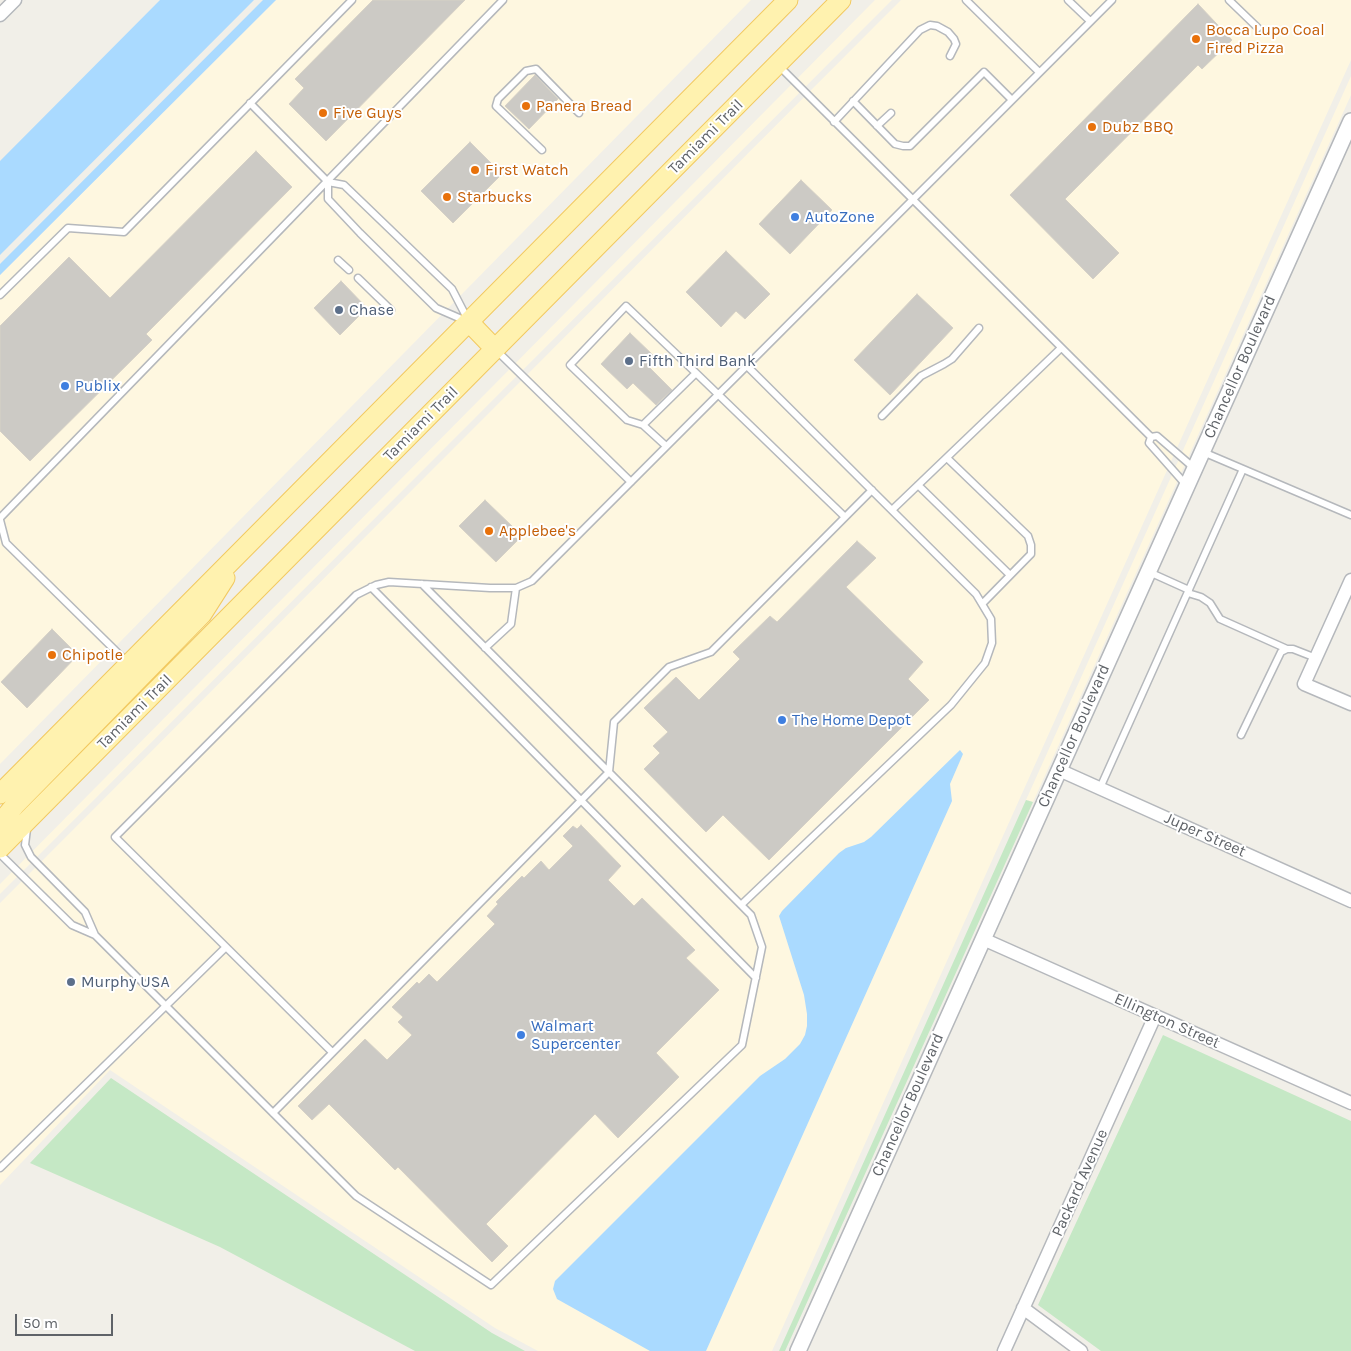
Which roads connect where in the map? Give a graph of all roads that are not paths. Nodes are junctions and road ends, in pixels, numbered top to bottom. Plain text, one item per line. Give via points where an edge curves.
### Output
1 (15, 0) edge
2 (352, 0) edge
3 (503, 0) edge
4 (788, 0) edge
5 (827, 0) edge
6 (841, 0) edge
7 (966, 0) edge
8 (1068, 0) edge
9 (1112, 0) edge
10 (1230, 0) edge
11 (0, 15) edge
12 (1090, 22) junction
13 (1258, 28) dead end
14 (950, 56) dead end
15 (778, 64) junction
16 (1040, 72) junction
17 (1012, 100) junction
18 (853, 101) junction
19 (250, 103) junction
20 (730, 112) junction
21 (579, 113) dead end
22 (891, 113) dead end
23 (1351, 121) edge
24 (834, 122) junction
25 (877, 126) junction
26 (542, 150) dead end
27 (328, 182) junction
28 (912, 200) junction
29 (338, 260) dead end
30 (349, 270) dead end
31 (358, 278) dead end
32 (0, 295) edge
33 (391, 310) dead end
34 (469, 322) junction
35 (979, 328) dead end
36 (1061, 348) junction
37 (495, 349) junction
38 (747, 366) junction
39 (696, 373) junction
40 (718, 394) junction
41 (882, 416) dead end
42 (643, 424) junction
43 (1151, 437) junction
44 (666, 446) junction
45 (1202, 452) junction
46 (947, 458) junction
47 (1195, 468) junction
48 (1243, 469) junction
49 (631, 482) junction
50 (918, 485) junction
51 (1187, 486) junction
52 (872, 490) junction
53 (892, 510) junction
54 (1351, 515) edge
55 (846, 517) junction
56 (0, 519) edge
57 (248, 544) junction
58 (1148, 572) junction
59 (1010, 576) junction
60 (1351, 580) edge
61 (422, 584) junction
62 (371, 587) junction
63 (516, 588) junction
64 (1189, 592) junction
65 (982, 604) junction
66 (485, 648) junction
67 (1287, 649) junction
68 (1316, 658) junction
69 (129, 664) junction
70 (1351, 704) edge
71 (1241, 735) dead end
72 (1059, 770) junction
73 (609, 772) junction
74 (1100, 788) junction
75 (0, 794) edge
76 (581, 800) junction
77 (29, 819) junction
78 (0, 827) edge
79 (0, 848) edge
80 (0, 854) edge
81 (1351, 900) edge
82 (741, 905) junction
83 (95, 935) junction
84 (983, 939) junction
85 (226, 947) junction
86 (756, 978) junction
87 (166, 1006) junction
88 (1155, 1016) junction
89 (332, 1052) junction
90 (1351, 1103) edge
91 (273, 1113) junction
92 (0, 1168) edge
93 (1023, 1308) junction
94 (798, 1351) edge
95 (1004, 1351) edge
96 (1081, 1351) edge

1 - 11 street
2 - 19 lane
3 - 27 lane
4 - 34 main road
5 - 20 main road via 755,73
6 - 15 main road, Tamiami Trail
7 - 16 lane
8 - 12 lane
9 - 12 lane
10 - 13 lane
12 - 16 lane
14 - 18 lane via 955,48 954,39 943,29 930,25 920,30
15 - 20 main road, Tamiami Trail
15 - 24 lane
16 - 17 lane
17 - 25 lane via 984,72 910,146 895,144
17 - 28 lane
18 - 24 lane
18 - 25 lane
19 - 27 lane
19 - 32 lane via 124,232 68,228
20 - 37 main road, Tamiami Trail
21 - 26 lane via 536,70 526,71 498,99 496,106
22 - 25 lane
23 - 45 street, Chancellor Boulevard
24 - 28 lane
27 - 34 lane via 344,185 452,289
27 - 34 lane via 328,199 436,308
27 - 56 lane
28 - 36 lane
28 - 38 lane
29 - 30 lane
31 - 33 lane
34 - 37 main road
34 - 57 main road
35 - 41 lane via 952,359 921,376
36 - 43 lane
36 - 46 lane
37 - 49 lane
37 - 77 main road, Tamiami Trail
38 - 40 lane
38 - 52 lane
39 - 40 lane
39 - 42 lane
39 - 42 lane via 626,306 570,365 627,420
40 - 44 lane
40 - 55 lane
42 - 44 lane
43 - 47 lane via 1157,436
43 - 51 lane via 1149,443
44 - 49 lane
45 - 47 street, Chancellor Boulevard
45 - 48 lane
46 - 50 lane
46 - 59 lane via 1028,536 1031,554
47 - 51 street, Chancellor Boulevard
48 - 54 lane
48 - 64 lane
49 - 63 lane via 532,581
50 - 53 lane
50 - 59 lane
51 - 58 street, Chancellor Boulevard
52 - 53 lane
52 - 55 lane
53 - 65 lane via 976,594
55 - 73 lane via 710,652 669,667 614,722
56 - 69 lane via 6,543
57 - 69 main road
57 - 78 main road via 202,614 16,804
58 - 64 lane
58 - 72 street, Chancellor Boulevard
59 - 65 lane
60 - 68 street
61 - 62 lane via 389,582
61 - 63 lane
61 - 66 lane
62 - 76 lane
62 - 85 lane via 356,595 115,837
63 - 66 lane via 510,624
64 - 67 lane via 1210,603 1220,619
64 - 74 lane
65 - 82 lane via 992,627 992,642 985,663 951,705
66 - 73 lane
67 - 68 lane
67 - 71 lane via 1281,652
68 - 70 street via 1304,684
69 - 75 main road
72 - 74 street, Juper Street
72 - 84 street, Chancellor Boulevard
73 - 76 lane
73 - 82 lane
74 - 81 street, Juper Street
76 - 86 lane
76 - 89 lane
77 - 79 main road, Tamiami Trail
77 - 83 lane via 26,845 31,857 85,912
80 - 83 lane via 72,925
82 - 86 lane via 751,915 762,947
83 - 87 lane
84 - 88 street, Ellington Street
84 - 94 street, Chancellor Boulevard
85 - 87 lane
85 - 89 lane
86 - 91 lane via 742,1045 491,1285 356,1196
87 - 91 lane
87 - 92 lane
88 - 90 street, Ellington Street
88 - 93 street, Packard Avenue
89 - 91 lane
93 - 95 street, Packard Avenue
93 - 96 street

